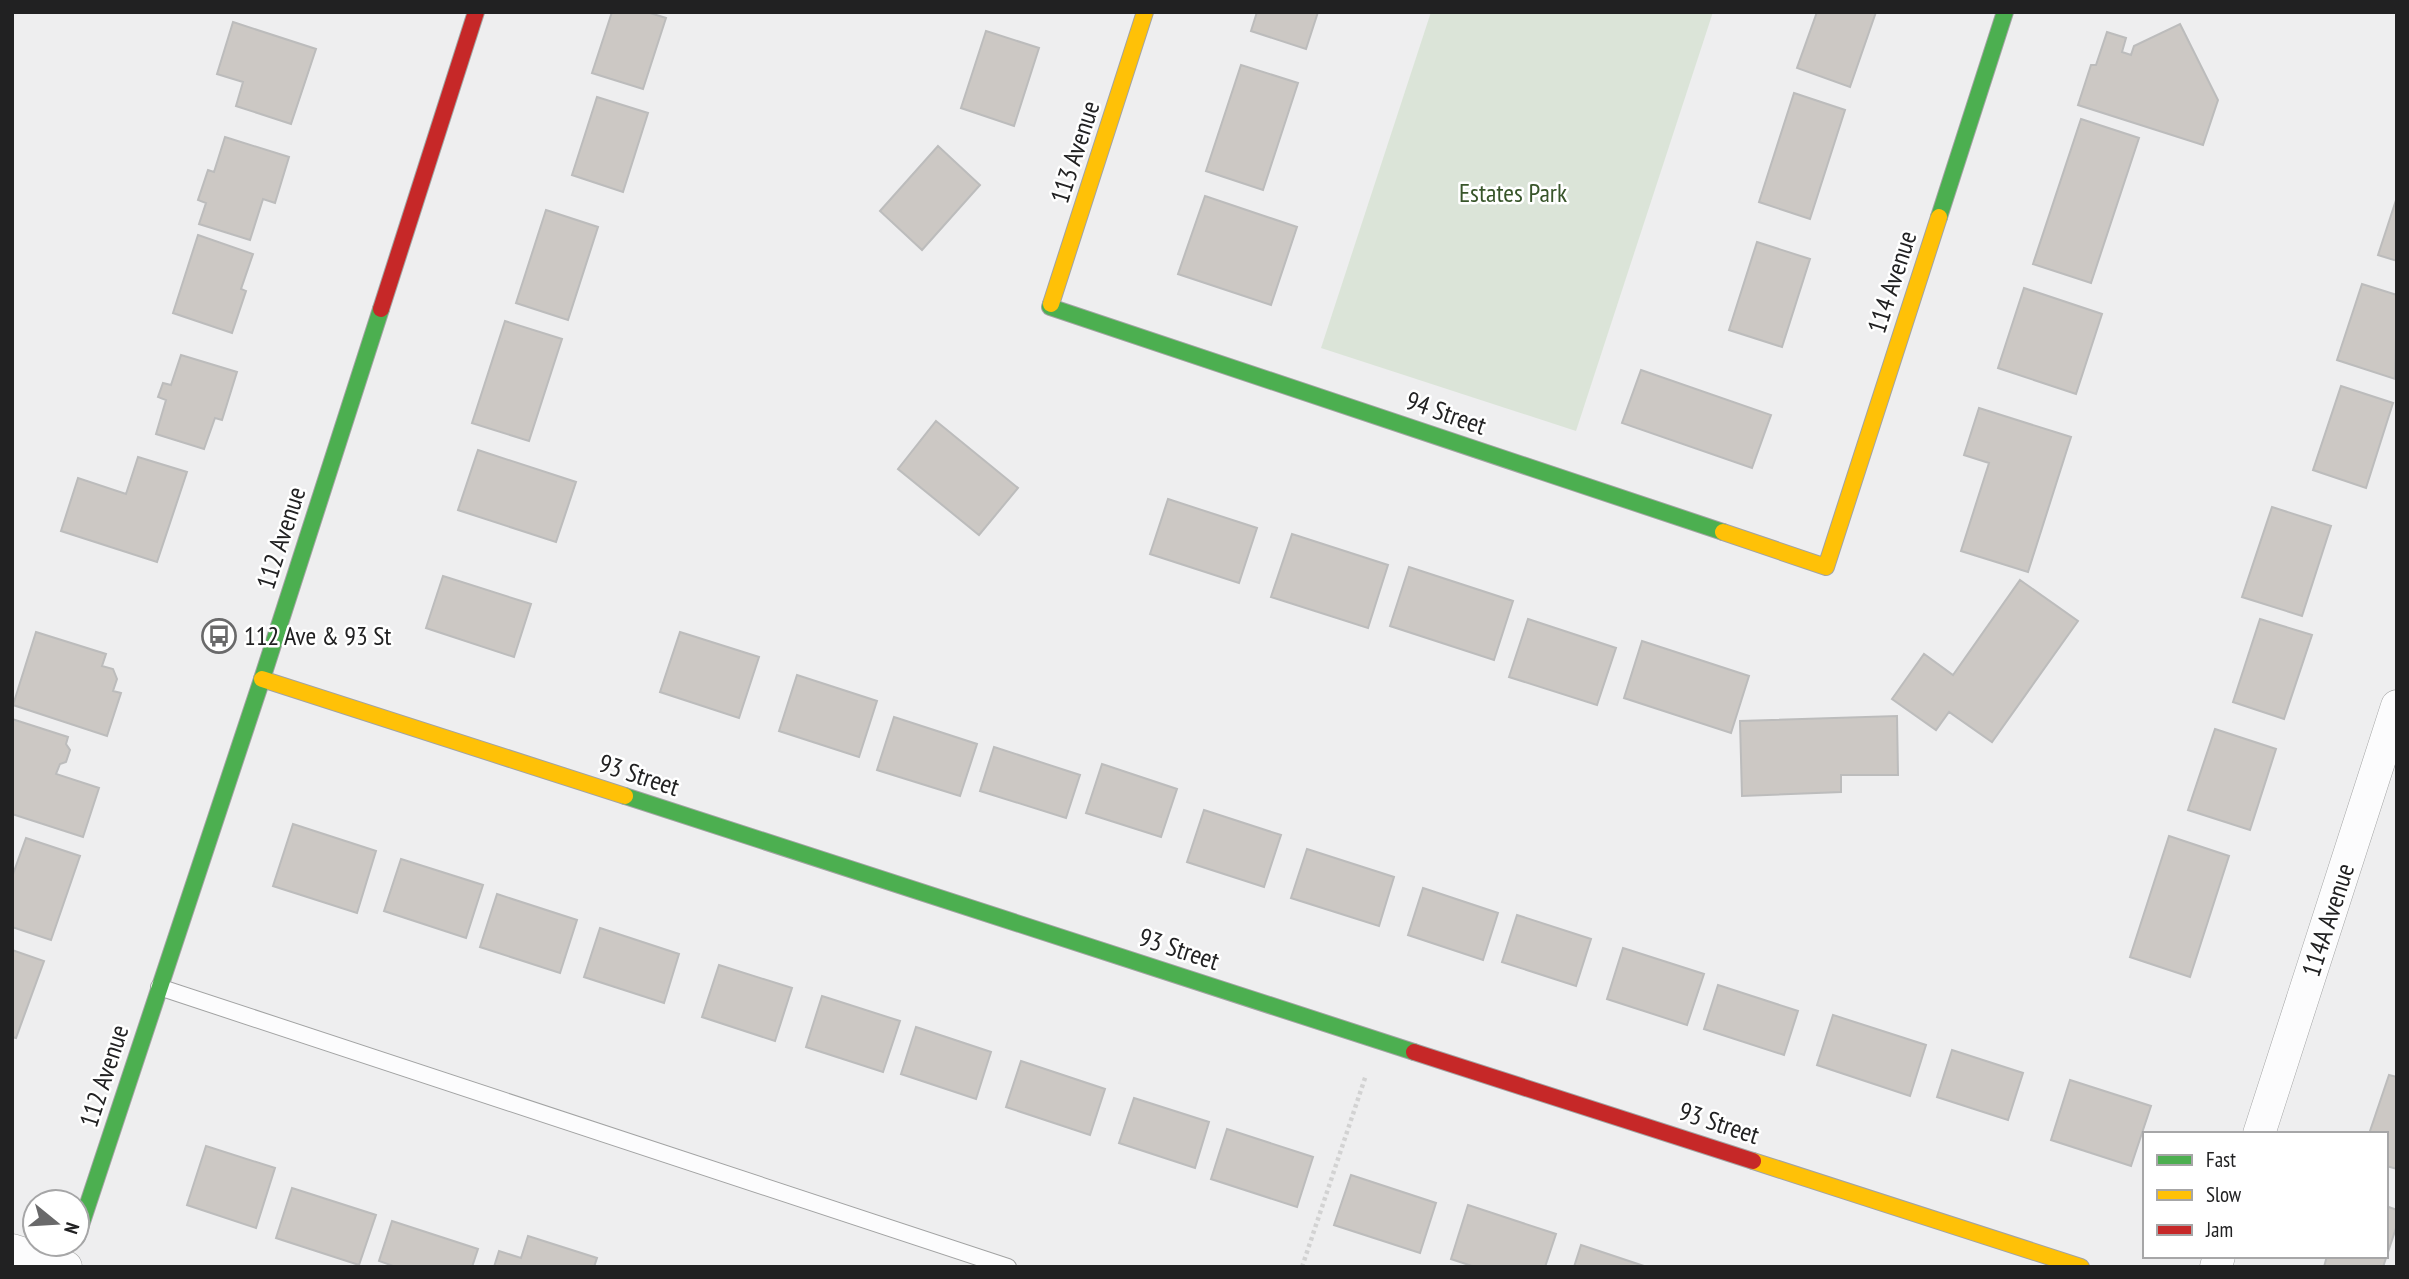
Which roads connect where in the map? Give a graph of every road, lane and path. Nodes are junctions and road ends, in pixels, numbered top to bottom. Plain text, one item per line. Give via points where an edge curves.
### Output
1 (477, 12) edge
2 (1146, 12) edge
3 (2006, 12) edge
4 (1050, 307) joint
5 (1826, 567) joint
6 (262, 679) junction
7 (2397, 706) edge
8 (159, 987) junction
9 (1378, 1038) junction
10 (2260, 1132) edge
11 (91, 1194) edge
12 (12, 1250) edge
13 (67, 1267) edge
14 (1008, 1267) edge
15 (1302, 1267) edge
16 (2081, 1267) edge

1 - 6 street, 112 Avenue
2 - 4 street, 113 Avenue
3 - 5 street, 114 Avenue
4 - 5 street, 94 Street
6 - 8 street, 112 Avenue
6 - 9 street, 93 Street
7 - 10 street, 114A Avenue
8 - 11 street, 112 Avenue
8 - 14 lane
9 - 15 path
9 - 16 street, 93 Street
12 - 13 street

